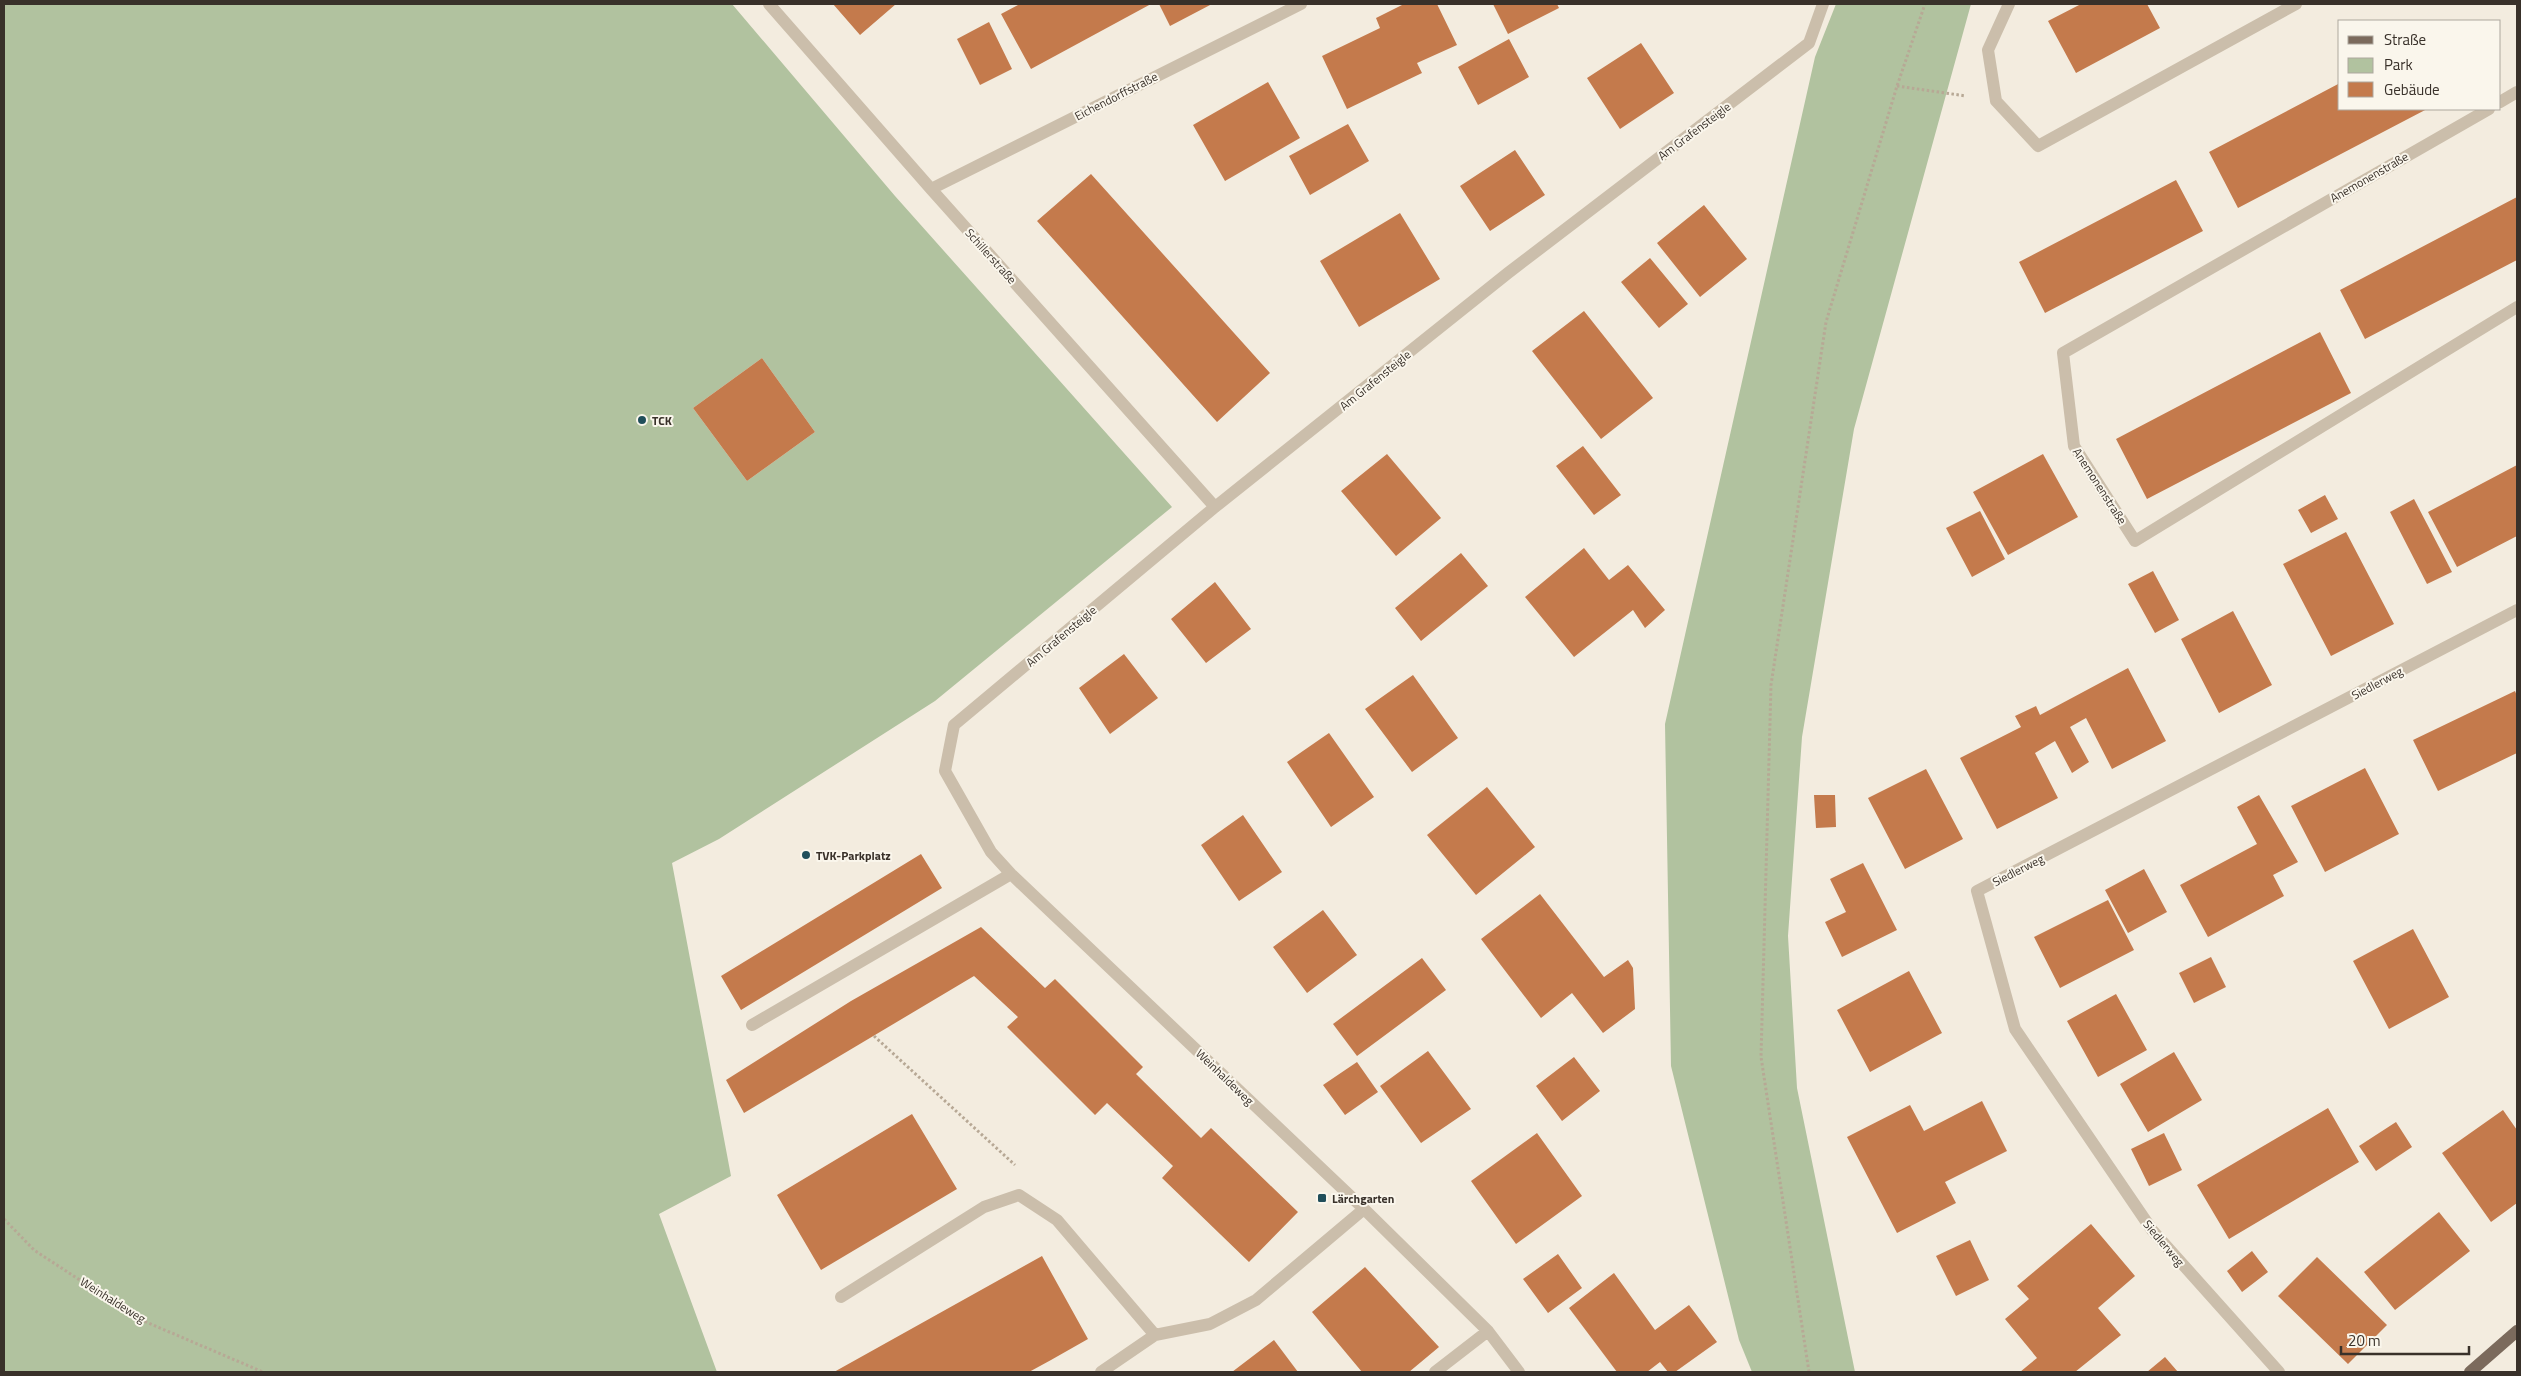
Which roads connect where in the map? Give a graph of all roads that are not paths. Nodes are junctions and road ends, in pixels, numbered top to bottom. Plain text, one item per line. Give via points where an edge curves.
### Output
1 (769, 4) edge
2 (1301, 4) edge
3 (1823, 4) edge
4 (2009, 4) edge
5 (2296, 4) edge
6 (2517, 92) edge
7 (2501, 101) edge
8 (2487, 110) edge
9 (931, 189) junction
10 (2517, 307) edge
11 (1215, 507) junction
12 (2517, 610) edge
13 (945, 771) joint
14 (1011, 874) junction
15 (752, 1025) dead end
16 (1364, 1209) junction
17 (841, 1297) dead end
18 (2517, 1330) edge
19 (1488, 1331) junction
20 (1155, 1335) junction
21 (1101, 1372) edge
22 (1435, 1372) edge
23 (1519, 1372) edge
24 (2279, 1372) edge
25 (2470, 1372) edge

1 - 9 street, Schillerstraße
2 - 9 street, Eichendorffstraße
3 - 11 street, Am Grafensteigle via 1809,43 1508,273
4 - 5 street via 1988,50 1996,101 2038,146
6 - 7 street
8 - 10 street, Anemonenstraße via 2063,353 2074,446 2135,541
9 - 11 street, Schillerstraße
11 - 13 street, Am Grafensteigle via 954,725
12 - 24 street, Siedlerweg via 1978,891 2015,1029 2152,1230
13 - 14 street, Weinhaldeweg via 991,852
14 - 15 street
14 - 16 street, Weinhaldeweg
16 - 19 street, Weinhaldeweg
16 - 20 street via 1256,1300 1210,1324
17 - 20 street via 984,1207 1019,1195 1057,1220
18 - 25 main road
19 - 22 street
19 - 23 street, Weinhaldeweg
20 - 21 street

